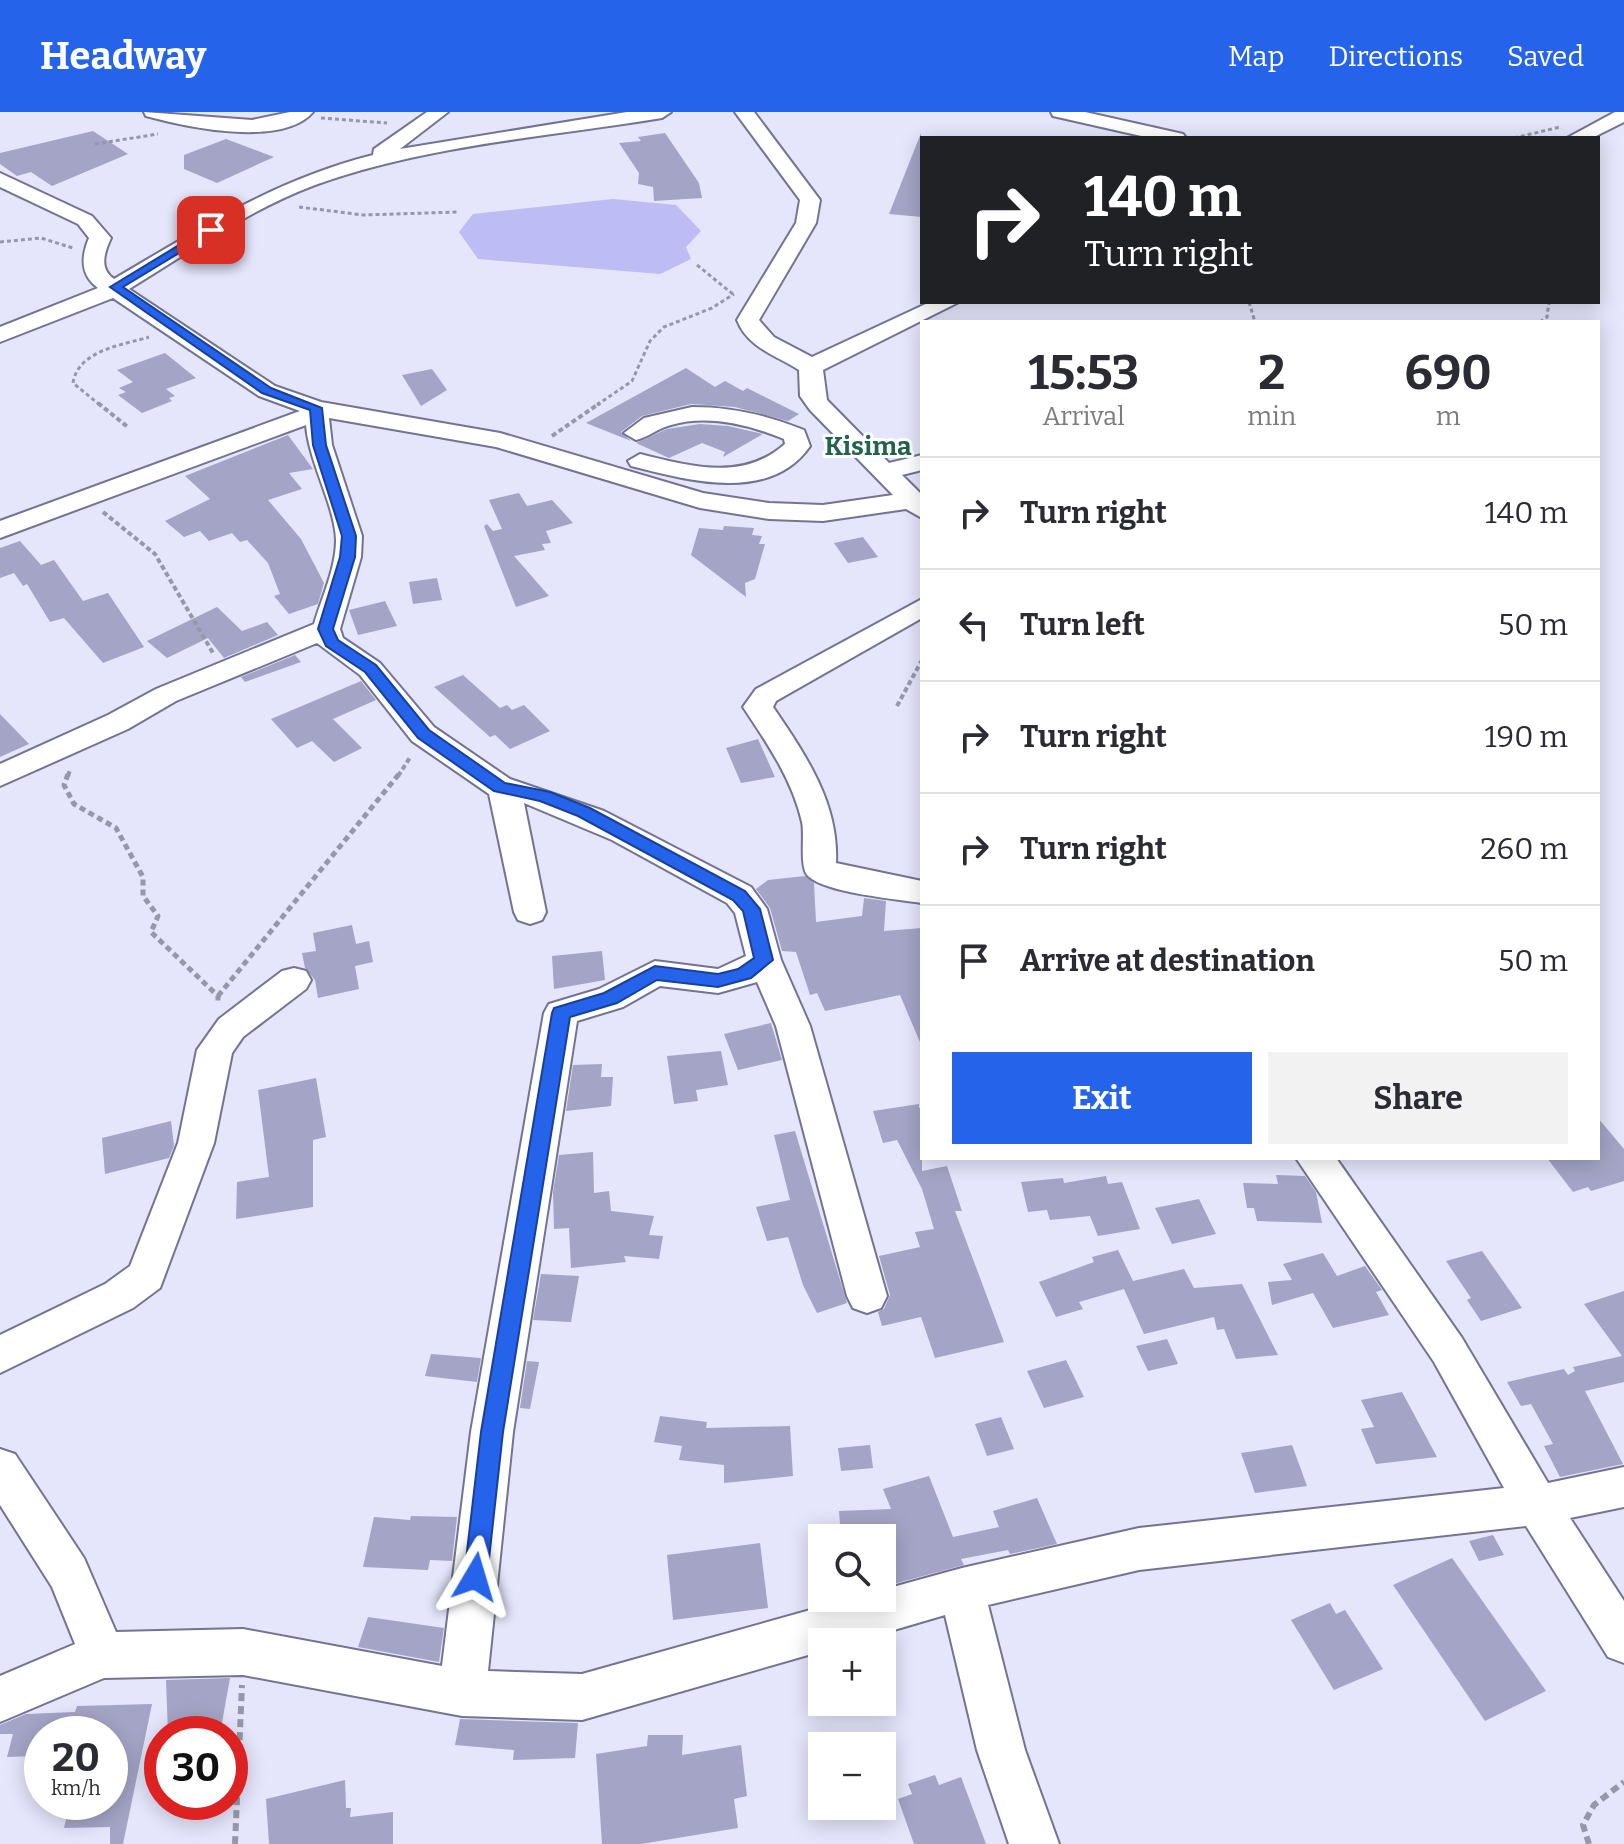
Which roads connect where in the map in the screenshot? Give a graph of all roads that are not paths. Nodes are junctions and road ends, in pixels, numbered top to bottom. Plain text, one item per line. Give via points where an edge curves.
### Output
1 (153, 112) edge
2 (662, 112) edge
3 (744, 112) edge
4 (1060, 112) edge
5 (301, 114) edge
6 (1624, 115) edge
7 (432, 118) edge
8 (1167, 136) edge
9 (1594, 136) edge
10 (367, 163) junction
11 (0, 179) edge
12 (115, 287) junction
13 (944, 304) edge
14 (0, 335) edge
15 (811, 367) junction
16 (316, 411) junction
17 (636, 433) dead end
18 (500, 440) junction
19 (920, 463) edge
20 (884, 472) junction
21 (917, 505) edge
22 (0, 530) edge
23 (920, 608) edge
24 (326, 629) junction
25 (0, 776) edge
26 (500, 787) junction
27 (920, 892) edge
28 (530, 912) dead end
29 (764, 960) junction
30 (294, 980) dead end
31 (1316, 1160) edge
32 (867, 1296) dead end
33 (0, 1355) edge
34 (0, 1468) edge
35 (1624, 1487) edge
36 (1537, 1505) junction
37 (962, 1589) junction
38 (1624, 1641) edge
39 (103, 1655) junction
40 (462, 1693) junction
41 (0, 1699) edge
42 (1034, 1844) edge

1 - 5 street via 206,125
2 - 10 street
3 - 15 street via 810,200 806,223 748,320 764,340
4 - 8 street
6 - 9 street via 1610,134
7 - 10 street
10 - 12 street via 259,202
11 - 12 street via 85,220 100,238 93,268
12 - 14 street via 61,314
12 - 16 street via 267,391
13 - 15 street
15 - 20 street via 812,396 818,405
16 - 18 street
16 - 22 street
16 - 24 street via 320,445 349,536 348,557
17 - 18 street via 659,418 731,417 782,429 795,435 798,446 768,470 725,477 548,438
18 - 21 street via 700,500 755,509 823,513
19 - 20 street
20 - 21 street
23 - 27 street via 777,688 758,707 801,771 824,843 820,869
24 - 25 street via 166,695
24 - 26 street via 331,642 370,669 423,734
26 - 28 street via 508,800
26 - 29 street via 584,812 739,895 751,909
29 - 32 street via 793,1026
29 - 40 street via 744,974 718,981 655,973 611,998 561,1013 492,1432
30 - 33 street via 224,1012 196,1143 146,1276 119,1296
31 - 36 street via 1448,1350
34 - 39 street via 68,1573
35 - 36 street
36 - 37 street via 1139,1549
36 - 38 street
37 - 40 street via 582,1697
37 - 42 street via 989,1716
39 - 40 street via 243,1652
39 - 41 street

